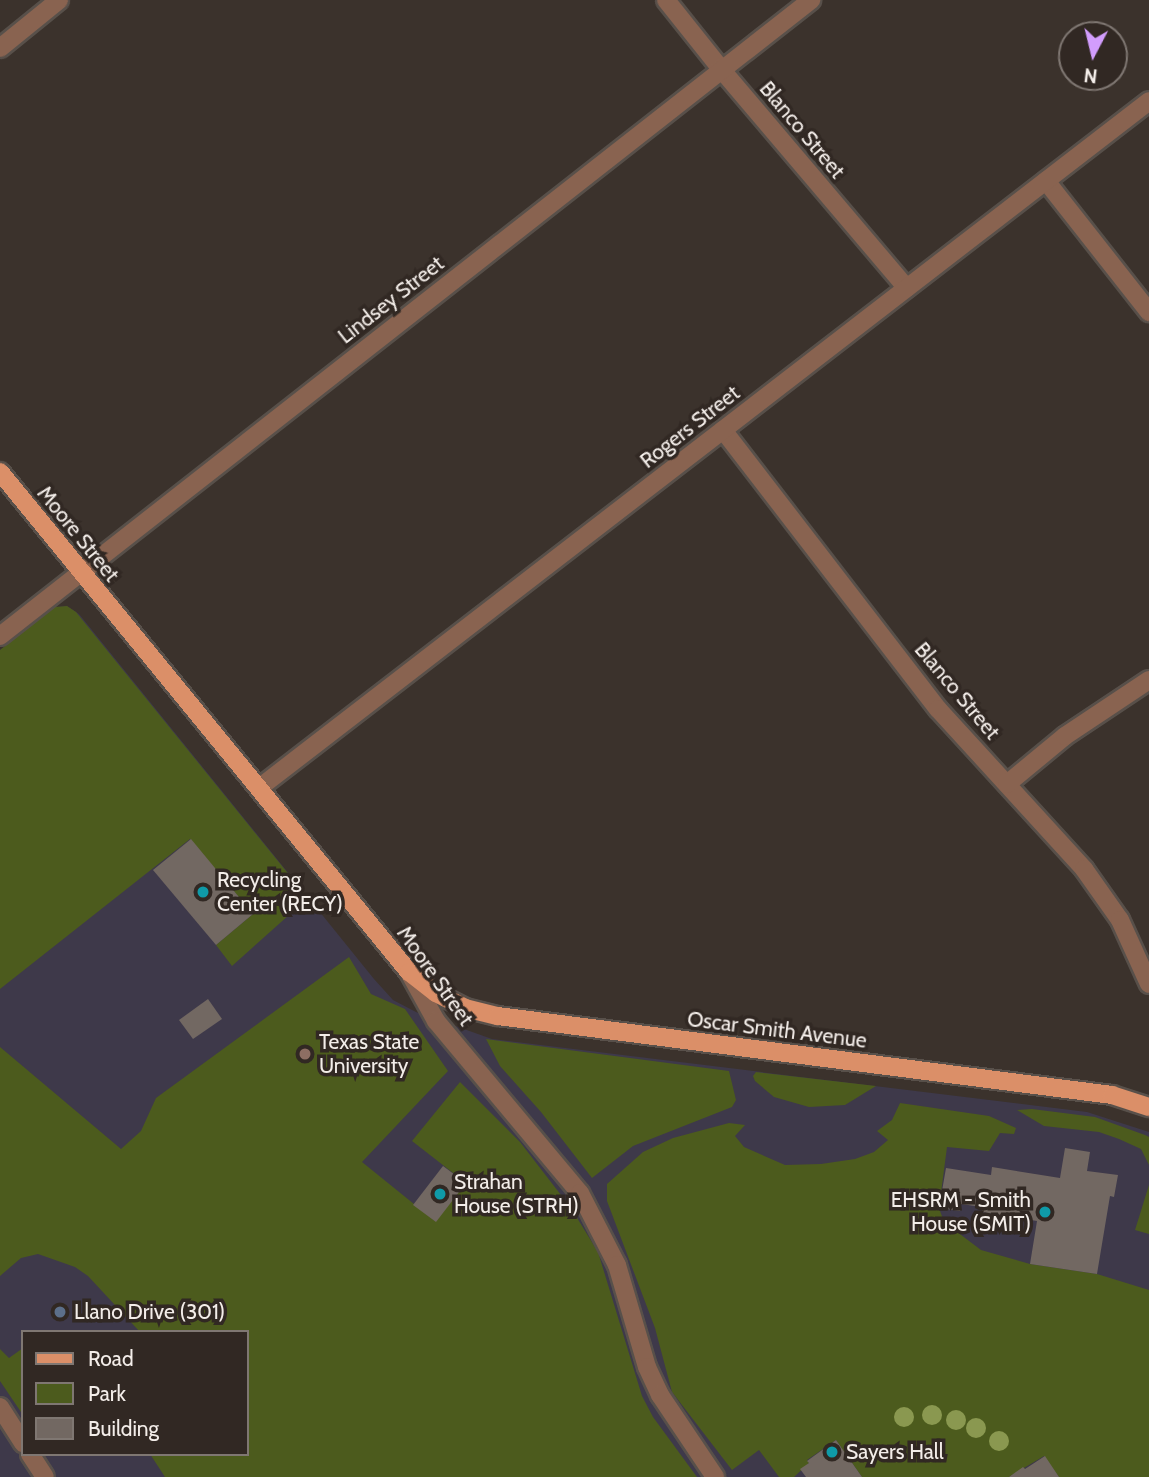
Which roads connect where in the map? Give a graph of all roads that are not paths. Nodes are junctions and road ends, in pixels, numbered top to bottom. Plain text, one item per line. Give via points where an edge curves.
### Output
1 (59, 0) edge
2 (666, 0) edge
3 (811, 0) edge
4 (0, 48) edge
5 (721, 69) junction
6 (1149, 101) edge
7 (1046, 181) junction
8 (907, 288) junction
9 (1149, 312) edge
10 (723, 430) junction
11 (0, 472) edge
12 (80, 574) junction
13 (0, 636) edge
14 (1149, 680) edge
15 (1007, 784) junction
16 (259, 788) junction
17 (409, 972) junction
18 (1149, 984) edge
19 (1149, 1107) edge
20 (0, 1407) edge
21 (21, 1440) edge
22 (31, 1456) edge
23 (45, 1477) edge
24 (715, 1477) edge

1 - 4 street
2 - 5 street, Blanco Street
3 - 5 street, Lindsey Street
5 - 8 street, Blanco Street
5 - 12 street, Lindsey Street
6 - 7 street, Rogers Street
7 - 8 street, Rogers Street
7 - 9 street
8 - 10 street, Rogers Street
10 - 15 street, Blanco Street via 938,709
10 - 16 street, Rogers Street
11 - 12 main road, Moore Street
12 - 13 street, Lindsey Street
12 - 16 main road, Moore Street
14 - 15 street via 1065,736
15 - 18 street, Blanco Street via 1098,889 1120,920
16 - 17 main road, Moore Street
17 - 19 main road, Oscar Smith Avenue via 465,1008 498,1016 1112,1095
17 - 24 street, Moore Street via 436,1021 580,1193 617,1265 651,1377
20 - 21 street
22 - 23 street

